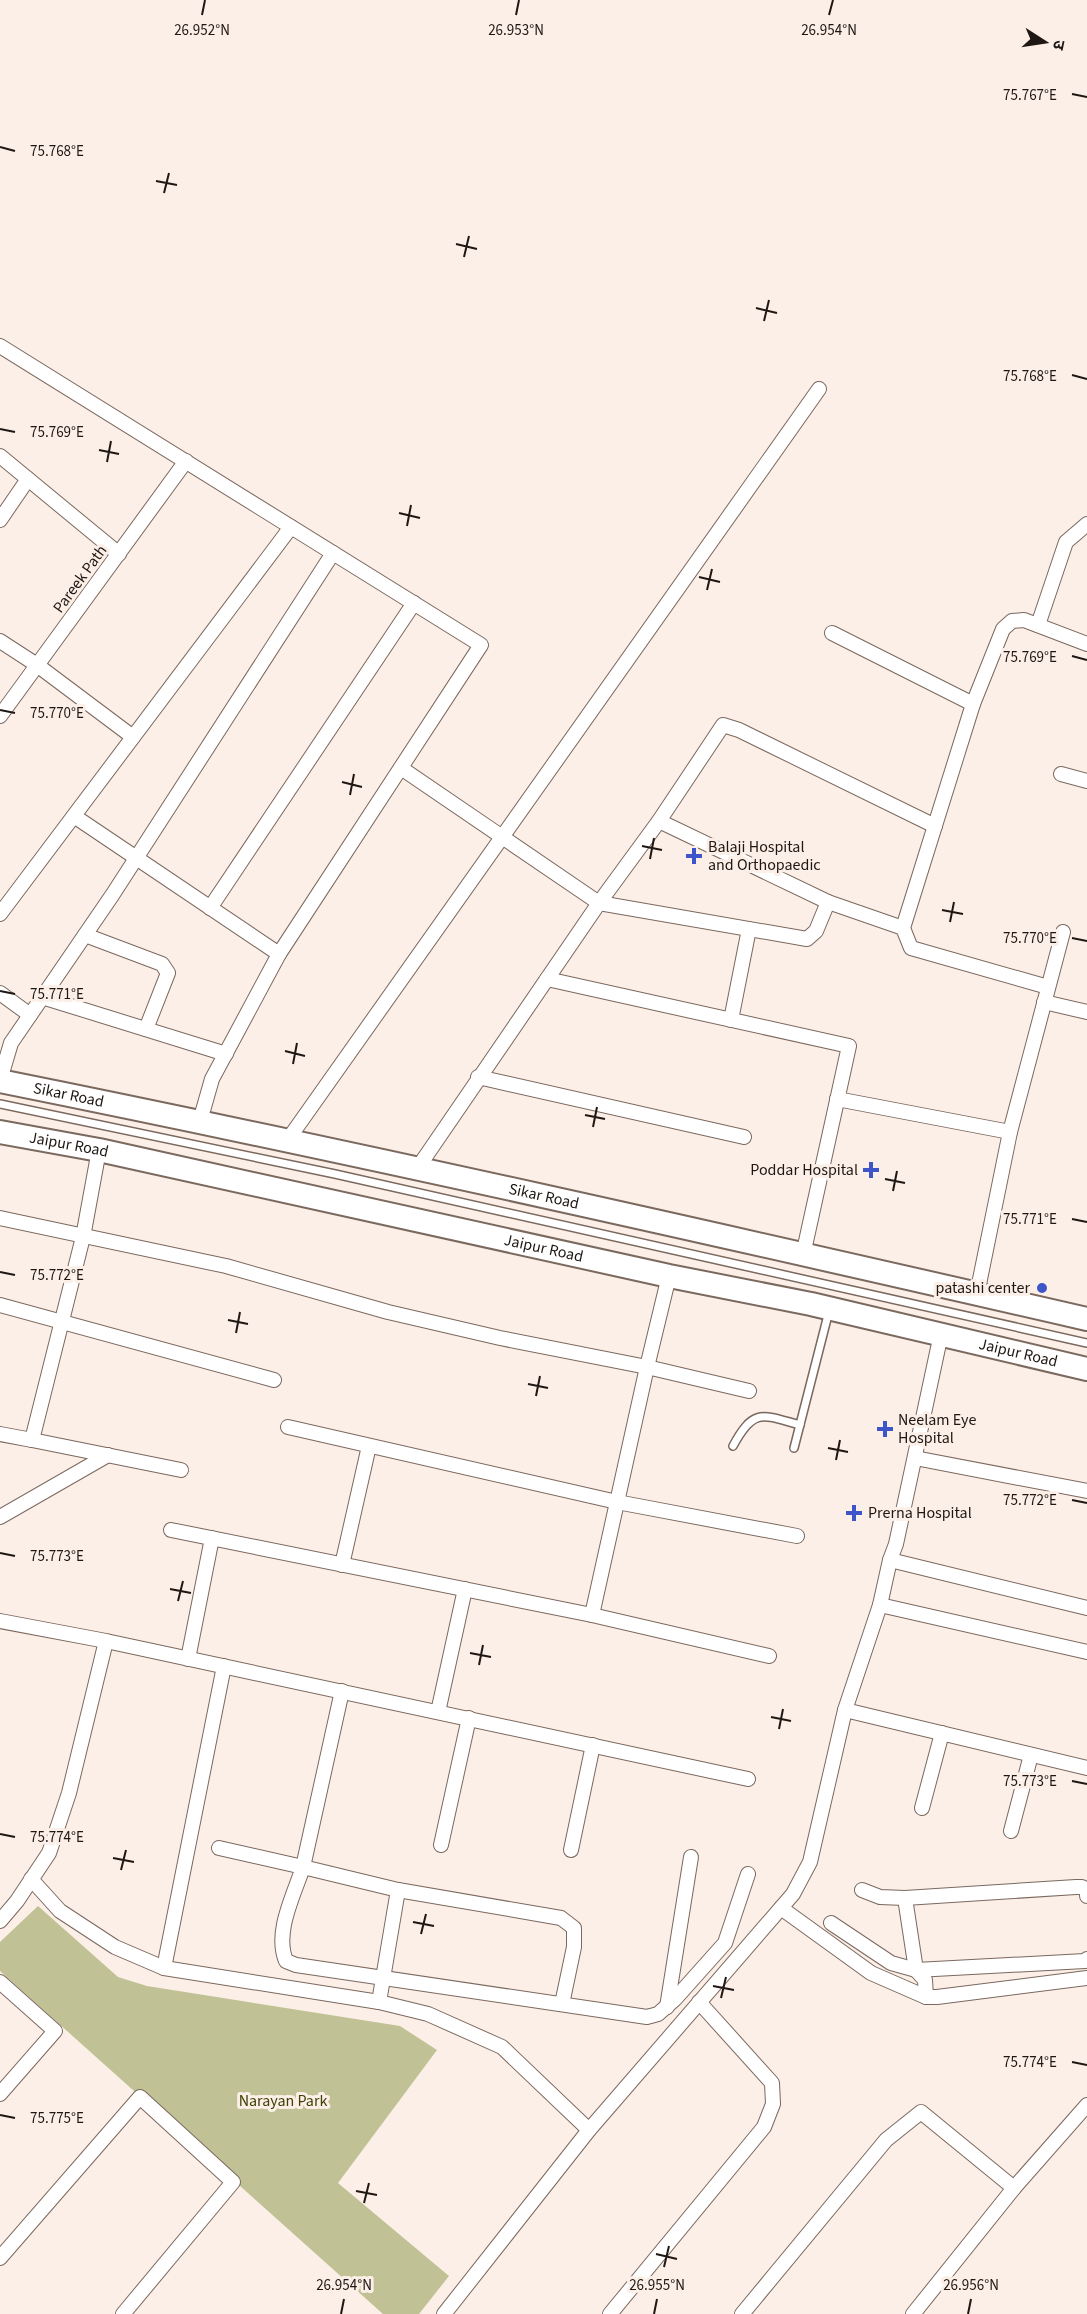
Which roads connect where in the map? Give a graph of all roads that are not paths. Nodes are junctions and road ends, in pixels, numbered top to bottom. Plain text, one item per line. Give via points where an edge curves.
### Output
1 (0, 346) edge
2 (819, 388) dead end
3 (0, 456) edge
4 (186, 461) junction
5 (28, 479) junction
6 (0, 520) edge
7 (1087, 524) edge
8 (291, 527) junction
9 (333, 553) junction
10 (118, 554) junction
11 (414, 603) junction
12 (1038, 625) junction
13 (832, 633) dead end
14 (0, 641) edge
15 (1087, 644) edge
16 (37, 665) junction
17 (973, 704) junction
18 (0, 716) edge
19 (133, 737) junction
20 (401, 768) junction
21 (1061, 774) dead end
22 (1087, 781) edge
23 (74, 816) junction
24 (659, 821) junction
25 (935, 826) junction
26 (502, 837) junction
27 (135, 859) junction
28 (828, 902) junction
29 (600, 903) junction
30 (210, 908) junction
31 (0, 914) edge
32 (903, 928) junction
33 (749, 929) junction
34 (1063, 932) dead end
35 (85, 935) junction
36 (279, 954) junction
37 (547, 979) junction
38 (1048, 987) junction
39 (0, 993) edge
40 (42, 997) junction
41 (1044, 1002) junction
42 (1087, 1012) edge
43 (30, 1015) junction
44 (731, 1020) junction
45 (146, 1029) junction
46 (226, 1054) junction
47 (478, 1077) junction
48 (0, 1080) edge
49 (837, 1099) junction
50 (0, 1104) edge
51 (200, 1122) junction
52 (0, 1131) edge
53 (1010, 1132) junction
54 (744, 1137) dead end
55 (287, 1141) junction
56 (99, 1150) junction
57 (417, 1170) junction
58 (0, 1218) edge
59 (83, 1237) junction
60 (803, 1255) junction
61 (669, 1276) junction
62 (977, 1294) junction
63 (0, 1305) edge
64 (830, 1309) junction
65 (1086, 1316) edge
66 (63, 1322) junction
67 (941, 1334) junction
68 (1087, 1343) edge
69 (647, 1367) junction
70 (1087, 1369) edge
71 (274, 1380) dead end
72 (749, 1391) dead end
73 (800, 1425) junction
74 (288, 1427) dead end
75 (0, 1434) edge
76 (32, 1440) junction
77 (369, 1446) junction
78 (733, 1446) dead end
79 (794, 1449) dead end
80 (108, 1455) junction
81 (915, 1458) junction
82 (181, 1470) dead end
83 (1087, 1491) edge
84 (617, 1502) junction
85 (0, 1517) edge
86 (171, 1530) dead end
87 (798, 1536) dead end
88 (212, 1538) junction
89 (890, 1560) junction
90 (342, 1565) junction
91 (465, 1589) junction
92 (880, 1605) junction
93 (1087, 1608) edge
94 (592, 1615) junction
95 (0, 1621) edge
96 (106, 1641) junction
97 (1087, 1652) edge
98 (769, 1656) dead end
99 (188, 1659) junction
100 (224, 1666) junction
101 (342, 1691) junction
102 (846, 1710) junction
103 (438, 1712) junction
104 (469, 1718) junction
105 (942, 1733) junction
106 (593, 1745) junction
107 (1031, 1755) junction
108 (1087, 1768) edge
109 (748, 1779) dead end
110 (922, 1808) dead end
111 (1011, 1831) dead end
112 (441, 1845) dead end
113 (219, 1848) dead end
114 (571, 1850) dead end
115 (691, 1857) dead end
116 (303, 1867) junction
117 (748, 1874) dead end
118 (31, 1880) junction
119 (398, 1890) junction
120 (862, 1890) dead end
121 (1087, 1896) edge
122 (905, 1898) junction
123 (782, 1908) junction
124 (0, 1921) edge
125 (831, 1923) dead end
126 (1087, 1959) edge
127 (164, 1968) junction
128 (916, 1970) junction
129 (383, 1978) junction
130 (1087, 1978) edge
131 (0, 1982) edge
132 (926, 1996) junction
133 (379, 2002) junction
134 (699, 2002) junction
135 (562, 2004) junction
136 (667, 2007) junction
137 (0, 2094) edge
138 (1087, 2105) edge
139 (589, 2130) junction
140 (1014, 2188) junction
141 (0, 2258) edge
142 (123, 2314) edge
143 (444, 2314) edge
144 (610, 2314) edge
145 (742, 2314) edge
146 (913, 2314) edge

1 - 4 street
2 - 26 street
3 - 5 street
4 - 8 street
4 - 10 street, Pareek Path
5 - 6 street
5 - 10 street
7 - 12 street via 1066,542
8 - 9 street
8 - 19 street
9 - 11 street
9 - 27 street
10 - 16 street, Pareek Path
11 - 20 street via 481,645
11 - 30 street
12 - 15 street
12 - 17 street via 1016,620 1003,629
13 - 17 street
14 - 16 street
16 - 18 street, Pareek Path
16 - 19 street
17 - 25 street
19 - 23 street
20 - 26 street
20 - 36 street
21 - 22 street
23 - 27 street
23 - 31 street
24 - 25 street via 723,725
24 - 28 street
24 - 29 street
25 - 32 street
26 - 29 street
26 - 55 street
27 - 30 street
27 - 35 street
28 - 32 street
28 - 33 street via 816,931 807,939
29 - 33 street
29 - 37 street
30 - 36 street
32 - 38 street via 911,948
33 - 44 street
34 - 38 street
35 - 40 street
35 - 45 street via 162,964 168,974
36 - 46 street
37 - 44 street
37 - 47 street
38 - 41 street
39 - 43 street
40 - 43 street
40 - 45 street
41 - 42 street
41 - 53 street
43 - 48 street via 11,1043
44 - 49 street via 849,1046
45 - 46 street
46 - 51 street via 212,1079
47 - 54 street
47 - 57 street
48 - 51 main road, Sikar Road
49 - 53 street
49 - 60 street
50 - 68 lane via 335,1174
51 - 55 main road, Sikar Road
52 - 56 main road, Jaipur Road
53 - 62 street
55 - 57 main road, Sikar Road
56 - 59 street
56 - 61 main road, Jaipur Road
57 - 60 main road, Sikar Road
58 - 59 street
59 - 66 street
59 - 69 street via 226,1266 388,1312
60 - 62 main road, Sikar Road
61 - 64 main road, Jaipur Road
61 - 69 street
62 - 65 main road, Sikar Road
63 - 66 street
64 - 67 main road, Jaipur Road
64 - 73 lane
66 - 71 street
66 - 76 street
67 - 70 main road, Jaipur Road
67 - 81 street
69 - 72 street
69 - 84 street
73 - 78 lane via 759,1416 748,1422
73 - 79 lane
74 - 77 street
75 - 76 street
76 - 80 street
77 - 84 street
77 - 90 street
80 - 82 street
80 - 85 street
81 - 83 street
81 - 89 street
84 - 87 street
84 - 94 street
86 - 88 street
88 - 90 street
88 - 99 street
89 - 92 street
89 - 93 street
90 - 91 street
91 - 94 street
91 - 103 street
92 - 97 street
92 - 102 street
94 - 98 street
95 - 96 street
96 - 99 street
96 - 118 street via 69,1792 49,1853
99 - 100 street
100 - 101 street
100 - 127 street
101 - 103 street
101 - 116 street
102 - 105 street
102 - 123 street via 810,1862
103 - 104 street
104 - 106 street
104 - 112 street
105 - 107 street
105 - 110 street
106 - 109 street
106 - 114 street
107 - 108 street
107 - 111 street
113 - 116 street
115 - 136 street
116 - 119 street
116 - 129 street via 282,1930 286,1961
117 - 136 street via 725,1943
118 - 124 street
118 - 127 street via 69,1917 115,1947
119 - 129 street
119 - 135 street via 561,1918 574,1928
120 - 122 street via 880,1897
121 - 122 street via 1082,1887 1076,1887
122 - 128 street
123 - 132 street via 871,1973
123 - 134 street
125 - 128 street via 891,1963
126 - 128 street
127 - 133 street
128 - 132 street via 925,1980
129 - 133 street
129 - 135 street
130 - 132 street
131 - 137 street via 55,2031
133 - 139 street via 428,2013 502,2047
134 - 139 street
134 - 144 street via 772,2083 773,2104 764,2127
135 - 136 street via 647,2017
138 - 140 street
139 - 143 street
140 - 145 street via 921,2112 886,2140
140 - 146 street
141 - 142 street via 140,2097 233,2182

